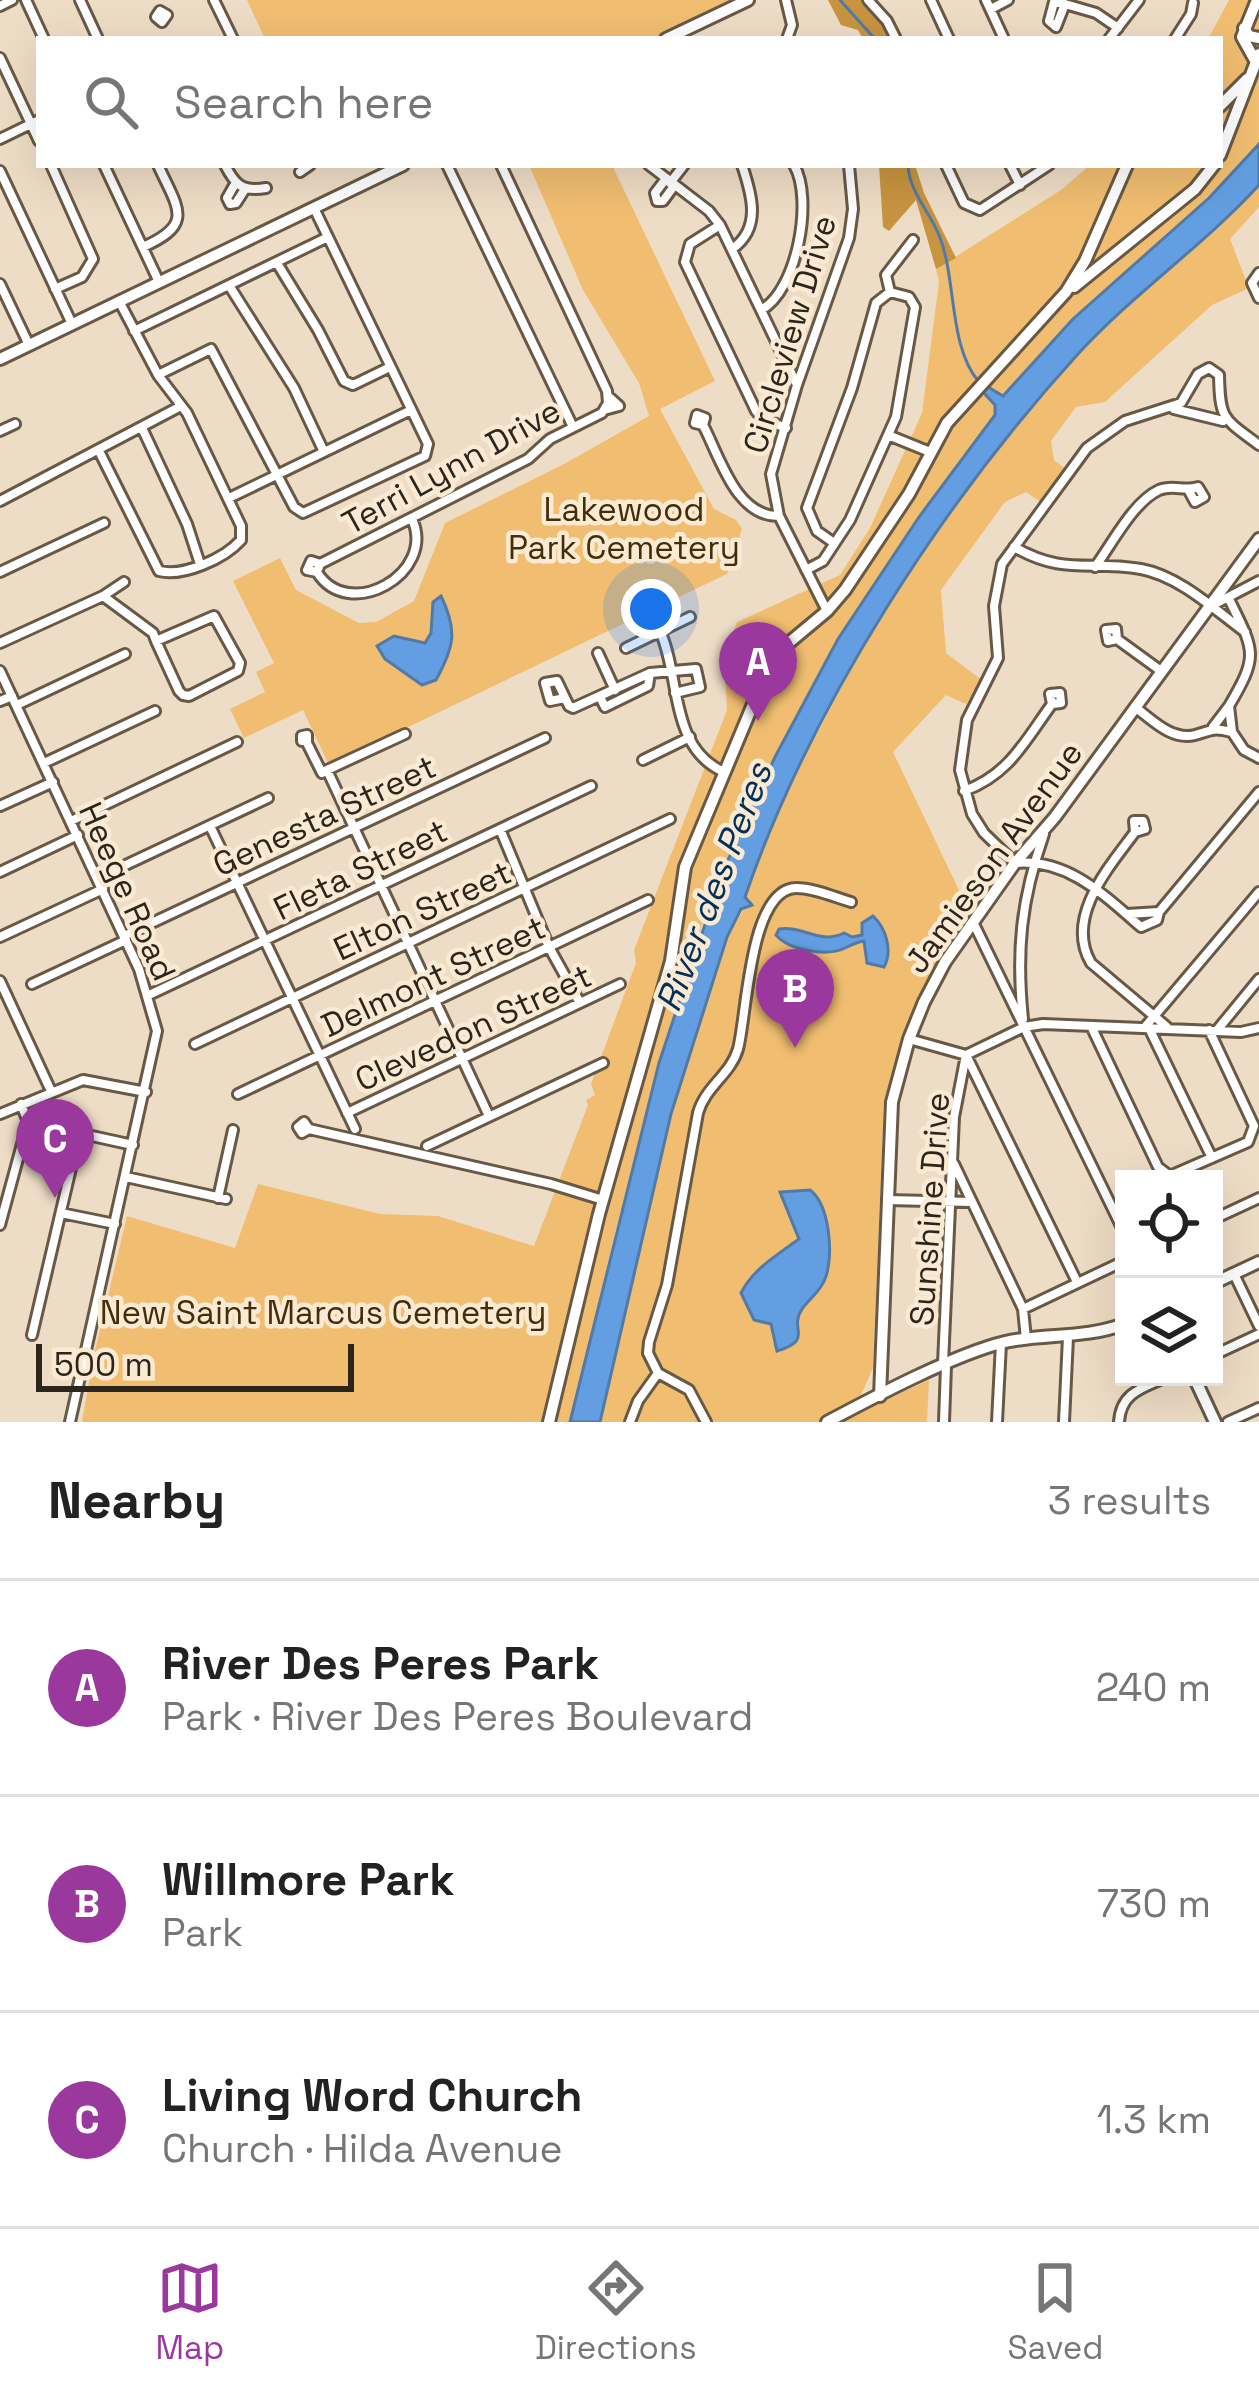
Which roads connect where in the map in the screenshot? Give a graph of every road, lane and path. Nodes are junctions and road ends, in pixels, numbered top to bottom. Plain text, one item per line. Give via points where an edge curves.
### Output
1 (12, 0) edge
2 (26, 0) edge
3 (80, 0) edge
4 (214, 0) edge
5 (748, 0) edge
6 (786, 0) edge
7 (868, 0) edge
8 (931, 0) edge
9 (1008, 0) edge
10 (1139, 0) edge
11 (1257, 0) edge
12 (1194, 1) edge
13 (1055, 2) edge
14 (148, 3) edge
15 (988, 4) edge
16 (0, 6) edge
17 (157, 13) dead end
18 (1118, 28) junction
19 (1244, 28) junction
20 (43, 36) edge
21 (97, 36) edge
22 (232, 36) edge
23 (672, 36) edge
24 (788, 36) edge
25 (894, 36) edge
26 (948, 36) edge
27 (1003, 36) edge
28 (1111, 36) edge
29 (1177, 36) edge
30 (1259, 38) edge
31 (0, 58) edge
32 (1258, 59) edge
33 (1250, 76) junction
34 (1223, 103) edge
35 (35, 122) edge
36 (0, 139) edge
37 (1223, 147) edge
38 (51, 168) edge
39 (105, 168) edge
40 (159, 168) edge
41 (227, 168) edge
42 (306, 168) edge
43 (394, 168) edge
44 (448, 168) edge
45 (502, 168) edge
46 (652, 168) edge
47 (682, 168) edge
48 (743, 168) edge
49 (795, 168) edge
50 (849, 168) edge
51 (947, 168) edge
52 (1012, 168) edge
53 (1045, 168) edge
54 (1125, 168) edge
55 (1212, 168) edge
56 (0, 171) edge
57 (300, 172) dead end
58 (670, 183) junction
59 (235, 184) junction
60 (1020, 185) junction
61 (266, 188) dead end
62 (245, 190) junction
63 (314, 208) junction
64 (720, 225) junction
65 (328, 238) junction
66 (910, 245) dead end
67 (142, 247) junction
68 (731, 249) junction
69 (278, 263) junction
70 (1259, 273) edge
71 (159, 282) junction
72 (0, 284) edge
73 (230, 286) junction
74 (56, 289) junction
75 (890, 292) junction
76 (1066, 292) junction
77 (1259, 298) edge
78 (119, 302) junction
79 (761, 310) junction
80 (72, 324) junction
81 (134, 332) junction
82 (29, 345) junction
83 (0, 358) edge
84 (391, 367) junction
85 (158, 375) junction
86 (797, 385) junction
87 (182, 406) junction
88 (1173, 408) junction
89 (411, 410) junction
90 (1225, 421) junction
91 (15, 424) dead end
92 (703, 425) dead end
93 (573, 427) junction
94 (142, 428) junction
95 (786, 428) junction
96 (0, 431) edge
97 (888, 435) junction
98 (1259, 445) edge
99 (100, 451) junction
100 (324, 452) junction
101 (930, 452) junction
102 (279, 474) junction
103 (1189, 490) dead end
104 (228, 498) junction
105 (0, 501) edge
106 (779, 515) junction
107 (412, 519) junction
108 (104, 523) dead end
109 (1259, 538) edge
110 (834, 544) junction
111 (1014, 548) junction
112 (1107, 550) junction
113 (200, 564) junction
114 (1094, 568) junction
115 (1117, 568) junction
116 (806, 569) junction
117 (0, 572) edge
118 (1228, 580) junction
119 (1258, 581) edge
120 (124, 582) dead end
121 (103, 596) junction
122 (1229, 599) junction
123 (1209, 606) junction
124 (827, 611) junction
125 (690, 617) dead end
126 (660, 631) junction
127 (1245, 632) junction
128 (1117, 639) dead end
129 (156, 641) junction
130 (0, 643) edge
131 (626, 648) dead end
132 (598, 653) dead end
133 (125, 654) dead end
134 (672, 670) junction
135 (0, 671) edge
136 (1161, 671) junction
137 (650, 674) junction
138 (615, 690) junction
139 (675, 693) junction
140 (600, 697) junction
141 (565, 698) dead end
142 (14, 700) junction
143 (0, 701) edge
144 (1052, 704) dead end
145 (1229, 706) junction
146 (1135, 707) junction
147 (155, 711) dead end
148 (1213, 727) junction
149 (1232, 732) junction
150 (405, 734) dead end
151 (690, 737) junction
152 (545, 738) dead end
153 (306, 741) dead end
154 (236, 742) dead end
155 (1259, 758) edge
156 (644, 760) dead end
157 (44, 763) junction
158 (327, 770) junction
159 (724, 772) junction
160 (53, 782) junction
161 (590, 786) dead end
162 (964, 791) junction
163 (1259, 792) edge
164 (268, 798) dead end
165 (0, 806) edge
166 (670, 819) dead end
167 (71, 821) junction
168 (1049, 823) junction
169 (210, 826) junction
170 (353, 828) junction
171 (500, 829) junction
172 (1135, 832) dead end
173 (78, 835) junction
174 (1035, 861) junction
175 (1015, 862) junction
176 (0, 872) edge
177 (98, 878) junction
178 (237, 883) junction
179 (381, 886) junction
180 (1094, 886) junction
181 (525, 888) junction
182 (103, 890) junction
183 (1259, 892) edge
184 (648, 900) dead end
185 (851, 902) dead end
186 (973, 922) junction
187 (0, 937) edge
188 (125, 938) junction
189 (265, 941) junction
190 (407, 943) junction
191 (549, 947) junction
192 (1259, 980) edge
193 (0, 981) edge
194 (620, 983) dead end
195 (32, 984) dead end
196 (149, 995) junction
197 (291, 998) junction
198 (434, 1001) junction
199 (580, 1003) junction
200 (1155, 1016) junction
201 (1090, 1026) junction
202 (1024, 1027) junction
203 (1147, 1028) junction
204 (1168, 1028) junction
205 (1259, 1028) edge
206 (1213, 1030) junction
207 (908, 1039) junction
208 (195, 1044) dead end
209 (320, 1055) junction
210 (966, 1055) junction
211 (462, 1059) junction
212 (603, 1063) dead end
213 (51, 1091) junction
214 (146, 1092) junction
215 (238, 1094) dead end
216 (21, 1104) junction
217 (1, 1112) edge
218 (347, 1113) junction
219 (489, 1116) junction
220 (28, 1122) junction
221 (309, 1129) dead end
222 (355, 1129) dead end
223 (232, 1130) dead end
224 (79, 1133) junction
225 (133, 1145) junction
226 (427, 1146) dead end
227 (1213, 1158) junction
228 (952, 1160) junction
229 (1160, 1170) edge
230 (1188, 1170) edge
231 (126, 1177) junction
232 (1259, 1198) edge
233 (887, 1199) junction
234 (2, 1200) edge
235 (603, 1200) junction
236 (971, 1202) junction
237 (950, 1203) junction
238 (61, 1213) junction
239 (1115, 1214) edge
240 (1223, 1215) edge
241 (115, 1224) junction
242 (0, 1225) edge
243 (1259, 1262) edge
244 (1115, 1265) edge
245 (1234, 1274) junction
246 (1223, 1279) edge
247 (1077, 1282) junction
248 (1022, 1309) junction
249 (1115, 1326) edge
250 (1259, 1330) edge
251 (32, 1336) dead end
252 (1068, 1337) junction
253 (1026, 1339) junction
254 (1000, 1343) junction
255 (1223, 1350) edge
256 (945, 1366) junction
257 (658, 1372) junction
258 (1148, 1386) edge
259 (1198, 1386) edge
260 (880, 1396) junction
261 (1259, 1408) edge
262 (72, 1418) edge
263 (549, 1422) edge
264 (630, 1422) edge
265 (706, 1422) edge
266 (827, 1422) edge
267 (944, 1422) edge
268 (998, 1422) edge
269 (1064, 1422) edge
270 (1119, 1422) edge
271 (1215, 1422) edge
272 (1228, 1422) edge

1 - 16 street
2 - 20 street
3 - 21 street
4 - 22 street
5 - 23 main road
6 - 24 street
7 - 25 street
8 - 26 street
9 - 15 street
10 - 18 street
11 - 19 main road
12 - 29 street
13 - 18 street
14 - 17 street
15 - 27 street
18 - 28 street
19 - 30 main road
19 - 32 main road
31 - 35 street
32 - 33 main road
33 - 34 main road
33 - 37 main road
35 - 36 street
38 - 74 street via 92,259 82,277
39 - 67 street
40 - 67 street via 177,228
41 - 59 street
42 - 57 street
43 - 63 main road
44 - 93 street
45 - 93 street, Terri Lynn Drive via 608,395 604,410
46 - 58 street
47 - 58 street
48 - 68 street via 752,219
49 - 79 street via 805,189 802,227 781,291
50 - 86 street, Circleview Drive via 849,238
51 - 60 street via 974,210
52 - 60 street
53 - 60 street
54 - 76 main road
55 - 76 main road
56 - 74 street
58 - 64 street
59 - 62 street
59 - 62 street via 230,204
61 - 62 street
63 - 65 street
63 - 71 main road
64 - 68 street
64 - 95 street via 690,244 685,262 756,411
65 - 69 street
65 - 84 street
66 - 75 street via 886,275
67 - 71 street
68 - 79 street
69 - 73 street
69 - 84 street via 344,381 353,385
70 - 77 street via 1252,283
71 - 78 main road
72 - 82 street
73 - 81 street
73 - 100 street
74 - 80 street
75 - 97 street via 915,307
75 - 110 street via 876,303 807,508
76 - 101 main road
78 - 80 main road
78 - 81 street
79 - 86 street
80 - 82 main road
81 - 85 street
82 - 83 main road
84 - 89 street
85 - 87 street
85 - 102 street via 211,350
86 - 95 street, Circleview Drive
87 - 94 street
87 - 104 street
88 - 90 street
88 - 90 street via 1209,368 1219,375
88 - 111 street via 1125,422 1088,448
89 - 100 street
89 - 102 street via 428,444 421,459 309,513 294,507
90 - 98 street
91 - 96 street
92 - 106 street via 744,502 764,516
93 - 107 street, Terri Lynn Drive
94 - 99 street
94 - 113 street
95 - 106 street, Circleview Drive via 771,474
97 - 101 street
97 - 110 street
99 - 105 street
99 - 113 street via 152,565 173,574
100 - 102 street
101 - 124 main road
102 - 104 street
103 - 112 street via 1167,488 1145,499
104 - 113 street via 243,531 234,548
106 - 116 street
107 - 107 street, Terri Lynn Drive via 416,545 396,580 366,594 327,584 319,568
108 - 117 street
109 - 118 main road, Jamieson Avenue
110 - 116 street
111 - 114 street via 1061,568
111 - 162 street via 995,583 998,658 960,745
112 - 114 street
112 - 115 street
114 - 115 street
115 - 123 street via 1158,574
116 - 124 street
118 - 119 street via 1237,587
118 - 123 main road, Jamieson Avenue
119 - 122 street
120 - 121 street
121 - 129 street
121 - 130 street
122 - 123 street
122 - 127 street
123 - 127 street
123 - 136 main road, Jamieson Avenue
124 - 159 main road via 770,666
125 - 126 street
126 - 131 street
126 - 134 street
127 - 145 street via 1253,668
128 - 136 street
129 - 129 street via 183,695 233,675 240,663 214,616
132 - 138 street
133 - 142 street
134 - 137 street
134 - 139 street
134 - 139 street via 696,669 700,687
135 - 142 street, Heege Road
136 - 146 main road, Jamieson Avenue
137 - 138 street
137 - 140 street via 648,686 605,707
138 - 140 street
139 - 151 street
140 - 141 street via 573,708
142 - 143 street
142 - 157 street, Heege Road
144 - 162 street via 998,775
145 - 148 street
145 - 149 street
146 - 148 street via 1181,736
146 - 168 main road, Jamieson Avenue
147 - 157 street
148 - 149 street
149 - 155 street
150 - 158 street
151 - 156 street
151 - 159 street via 701,759
152 - 170 street, Genesta Street
153 - 158 street
154 - 167 street
157 - 160 street, Heege Road
158 - 170 street
159 - 235 main road via 685,867 673,954
160 - 165 street
160 - 167 street, Heege Road
161 - 171 street, Fleta Street
162 - 175 street via 984,833
163 - 180 street via 1147,928
164 - 169 street
166 - 181 street, Elton Street
167 - 173 street, Heege Road
168 - 174 street
168 - 175 main road, Jamieson Avenue
169 - 177 street
169 - 178 street
170 - 178 street, Genesta Street
170 - 179 street
171 - 179 street, Fleta Street
171 - 181 street
172 - 180 street
173 - 176 street
173 - 177 street, Heege Road
174 - 175 street
174 - 180 street
174 - 202 street via 1019,934
175 - 186 main road, Jamieson Avenue
177 - 182 street, Heege Road
178 - 188 street, Genesta Street
178 - 189 street
179 - 189 street, Fleta Street
179 - 190 street
180 - 200 street via 1086,956
181 - 190 street, Elton Street
181 - 191 street
182 - 187 street
182 - 188 street, Heege Road
183 - 200 street
184 - 191 street, Delmont Street
185 - 257 street via 794,887 767,911 738,1049 698,1113 647,1353
186 - 202 street
186 - 207 main road, Jamieson Avenue
188 - 195 street, Genesta Street
188 - 196 street, Heege Road
189 - 196 street, Fleta Street
189 - 197 street
190 - 197 street, Elton Street
190 - 198 street
191 - 198 street, Delmont Street
191 - 199 street
192 - 206 street
193 - 213 street
194 - 199 street, Clevedon Street
196 - 214 street, Heege Road via 158,1037
197 - 208 street, Elton Street
197 - 209 street
198 - 209 street, Delmont Street
198 - 211 street
199 - 211 street, Clevedon Street
200 - 203 street
200 - 204 street
201 - 202 street
201 - 203 street
201 - 229 street
202 - 210 street
202 - 239 street
203 - 204 street
203 - 227 street
204 - 206 street
205 - 206 street
206 - 227 street via 1254,1126 1248,1142
207 - 210 street
207 - 233 main road, Jamieson Avenue via 892,1102
209 - 215 street, Delmont Street
209 - 218 street
210 - 228 street, Sunshine Drive
210 - 247 street
211 - 218 street, Clevedon Street
211 - 219 street
212 - 219 street
213 - 214 street via 89,1079
213 - 216 street
214 - 225 street, Heege Road
216 - 217 street
216 - 220 street
218 - 222 street
219 - 226 street
220 - 224 street
220 - 234 street
221 - 235 street
223 - 231 street via 222,1198
224 - 225 street
224 - 238 street
225 - 231 street, Heege Road
227 - 230 street
228 - 236 street
228 - 237 street, Sunshine Drive
231 - 241 street, Heege Road
232 - 240 street
233 - 237 street
233 - 260 main road, Jamieson Avenue
234 - 242 street
235 - 263 main road
236 - 237 street
236 - 248 street
237 - 256 street, Sunshine Drive
238 - 241 street
238 - 251 street
241 - 262 street, Heege Road
243 - 245 main road
244 - 247 street
245 - 246 main road
245 - 250 street
247 - 248 street
248 - 253 street
249 - 252 main road
250 - 255 street
252 - 253 main road
252 - 269 street
253 - 254 main road
254 - 256 main road
254 - 268 street
256 - 260 main road
256 - 267 street, Sunshine Drive
257 - 264 street
257 - 265 street via 689,1390
258 - 270 street via 1122,1401
259 - 271 main road
260 - 266 main road
261 - 272 street

